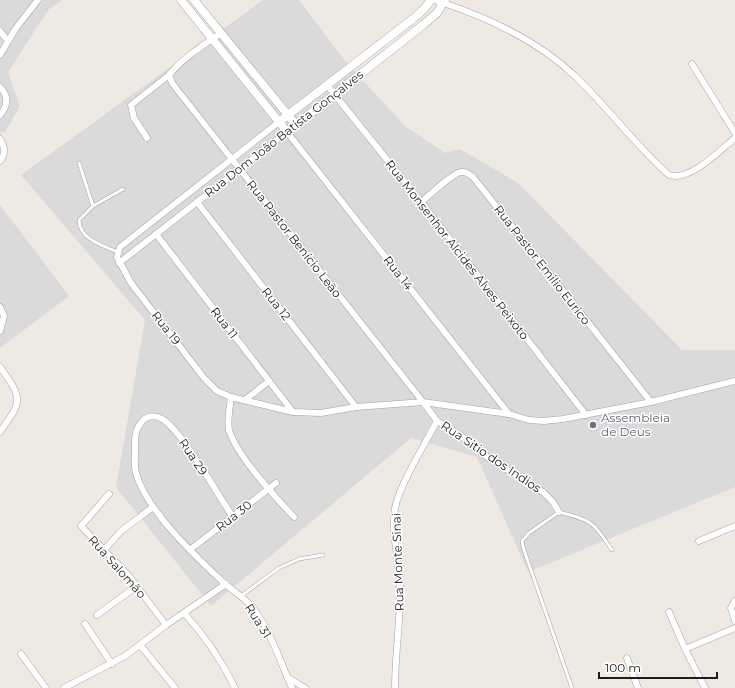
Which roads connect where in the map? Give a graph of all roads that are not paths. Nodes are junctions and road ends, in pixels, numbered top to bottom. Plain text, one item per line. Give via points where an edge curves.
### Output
1 (38, 0) edge
2 (181, 0) edge
3 (194, 0) edge
4 (432, 0) edge
5 (444, 2) edge
6 (0, 31) edge
7 (221, 33) junction
8 (212, 39) junction
9 (7, 40) junction
10 (0, 55) edge
11 (692, 64) dead end
12 (169, 75) junction
13 (327, 85) junction
14 (0, 87) edge
15 (335, 96) junction
16 (0, 115) edge
17 (287, 115) junction
18 (278, 122) junction
19 (296, 125) junction
20 (286, 132) junction
21 (735, 133) edge
22 (147, 138) dead end
23 (735, 138) edge
24 (0, 139) edge
25 (231, 158) junction
26 (0, 161) edge
27 (79, 163) dead end
28 (240, 169) junction
29 (123, 189) dead end
30 (197, 202) junction
31 (421, 202) junction
32 (93, 206) junction
33 (156, 234) junction
34 (118, 258) junction
35 (0, 307) edge
36 (0, 331) edge
37 (0, 367) edge
38 (269, 381) junction
39 (735, 382) edge
40 (231, 397) junction
41 (245, 400) junction
42 (423, 402) junction
43 (651, 402) junction
44 (356, 407) junction
45 (293, 412) junction
46 (509, 414) junction
47 (586, 415) junction
48 (142, 421) joint
49 (437, 421) junction
50 (0, 432) edge
51 (276, 483) dead end
52 (268, 489) junction
53 (109, 494) dead end
54 (154, 506) junction
55 (559, 512) junction
56 (233, 517) junction
57 (294, 517) dead end
58 (735, 526) edge
59 (698, 541) dead end
60 (191, 549) junction
61 (104, 550) junction
62 (612, 550) dead end
63 (323, 555) dead end
64 (226, 584) junction
65 (137, 586) junction
66 (241, 596) junction
67 (735, 601) edge
68 (669, 612) dead end
69 (184, 613) junction
70 (97, 614) dead end
71 (735, 621) edge
72 (85, 624) dead end
73 (166, 625) junction
74 (735, 628) edge
75 (140, 645) junction
76 (685, 649) junction
77 (22, 654) dead end
78 (627, 658) dead end
79 (112, 664) junction
80 (287, 677) junction
81 (46, 688) edge
82 (64, 688) edge
83 (175, 688) edge
84 (234, 688) edge
85 (292, 688) edge
86 (305, 688) edge
87 (395, 688) edge
88 (572, 688) edge
89 (638, 688) edge
90 (705, 688) edge

1 - 9 street
2 - 8 street
3 - 7 street
4 - 5 street
4 - 13 street, Rua Dom João Batista Gonçalves via 419,14
5 - 15 street, Rua Dom João Batista Gonçalves via 423,25
5 - 23 street via 490,20 539,48 576,77 669,175 676,177 694,170
6 - 9 street
7 - 8 street
7 - 17 street
8 - 12 street via 182,60
8 - 18 street
9 - 10 street
11 - 21 street
12 - 22 street via 131,105 134,118
12 - 25 street, Rua Pastor Benício Leão via 180,94
13 - 15 street, Rua Monsenhor Alcides Alves Peixoto
13 - 17 street, Rua Dom João Batista Gonçalves
14 - 16 street via 7,98
15 - 19 street, Rua Dom João Batista Gonçalves
15 - 31 street, Rua Monsenhor Alcides Alves Peixoto
17 - 18 street, Rua Dom João Batista Gonçalves
17 - 19 street
18 - 20 street
18 - 25 street, Rua Dom João Batista Gonçalves
19 - 20 street, Rua Dom João Batista Gonçalves
20 - 28 street, Rua Dom João Batista Gonçalves
20 - 46 street, Rua 14
24 - 26 street via 5,152
25 - 28 street, Rua Pastor Benício Leão
25 - 34 street, Rua Dom João Batista Gonçalves via 120,247
27 - 32 lane
28 - 30 street, Rua Dom João Batista Gonçalves
28 - 42 street, Rua Pastor Benício Leão
29 - 32 lane
30 - 33 street, Rua Dom João Batista Gonçalves
30 - 44 street, Rua 12
31 - 43 street, Rua Pastor Emilio Eurico via 454,175 461,172 472,177
31 - 47 street, Rua Monsenhor Alcides Alves Peixoto
32 - 34 lane via 79,220 81,229
33 - 34 street, Rua Dom João Batista Gonçalves
33 - 38 street, Rua 11
34 - 40 street, Rua 19 via 131,283 204,378 212,387
35 - 36 street via 4,316 4,324
37 - 50 street via 13,386 18,399 15,410
38 - 41 street
38 - 45 street, Rua 11
39 - 43 street
40 - 41 street
40 - 52 street via 228,424 233,439
41 - 45 street
42 - 44 street
42 - 46 street
42 - 49 street, Rua Sitio dos Indios
43 - 47 street
44 - 45 street via 321,413
46 - 47 street via 544,421
48 - 54 street, Rua 31 via 136,430 136,473
48 - 56 street, Rua 29 via 148,416 156,416 169,424
49 - 55 street, Rua Sitio dos Indios via 463,437 496,463 543,492
49 - 87 street, Rua Monte Sinai via 395,508 394,527 400,598
51 - 52 street, Rua 30
52 - 56 street, Rua 30
52 - 57 street
53 - 61 street, Rua Salomão via 82,523 83,529
54 - 60 street, Rua 31 via 168,526
54 - 61 street via 121,531
55 - 62 lane via 592,523
55 - 88 lane via 529,533 522,541 522,545
56 - 60 street, Rua 30
58 - 59 street
60 - 64 street, Rua 31
61 - 65 street, Rua Salomão
63 - 66 lane via 299,559 279,568
64 - 66 street, Rua 31
64 - 69 street
65 - 70 street
65 - 73 street, Rua Salomão
66 - 80 street, Rua 31 via 261,621
67 - 71 street via 731,608
68 - 76 street
69 - 73 street
69 - 84 street via 219,656
72 - 79 street
73 - 75 street
74 - 76 street
75 - 79 street
75 - 83 street
76 - 90 street
77 - 81 street
78 - 89 street
79 - 82 street
80 - 85 street, Rua 31
80 - 86 street

